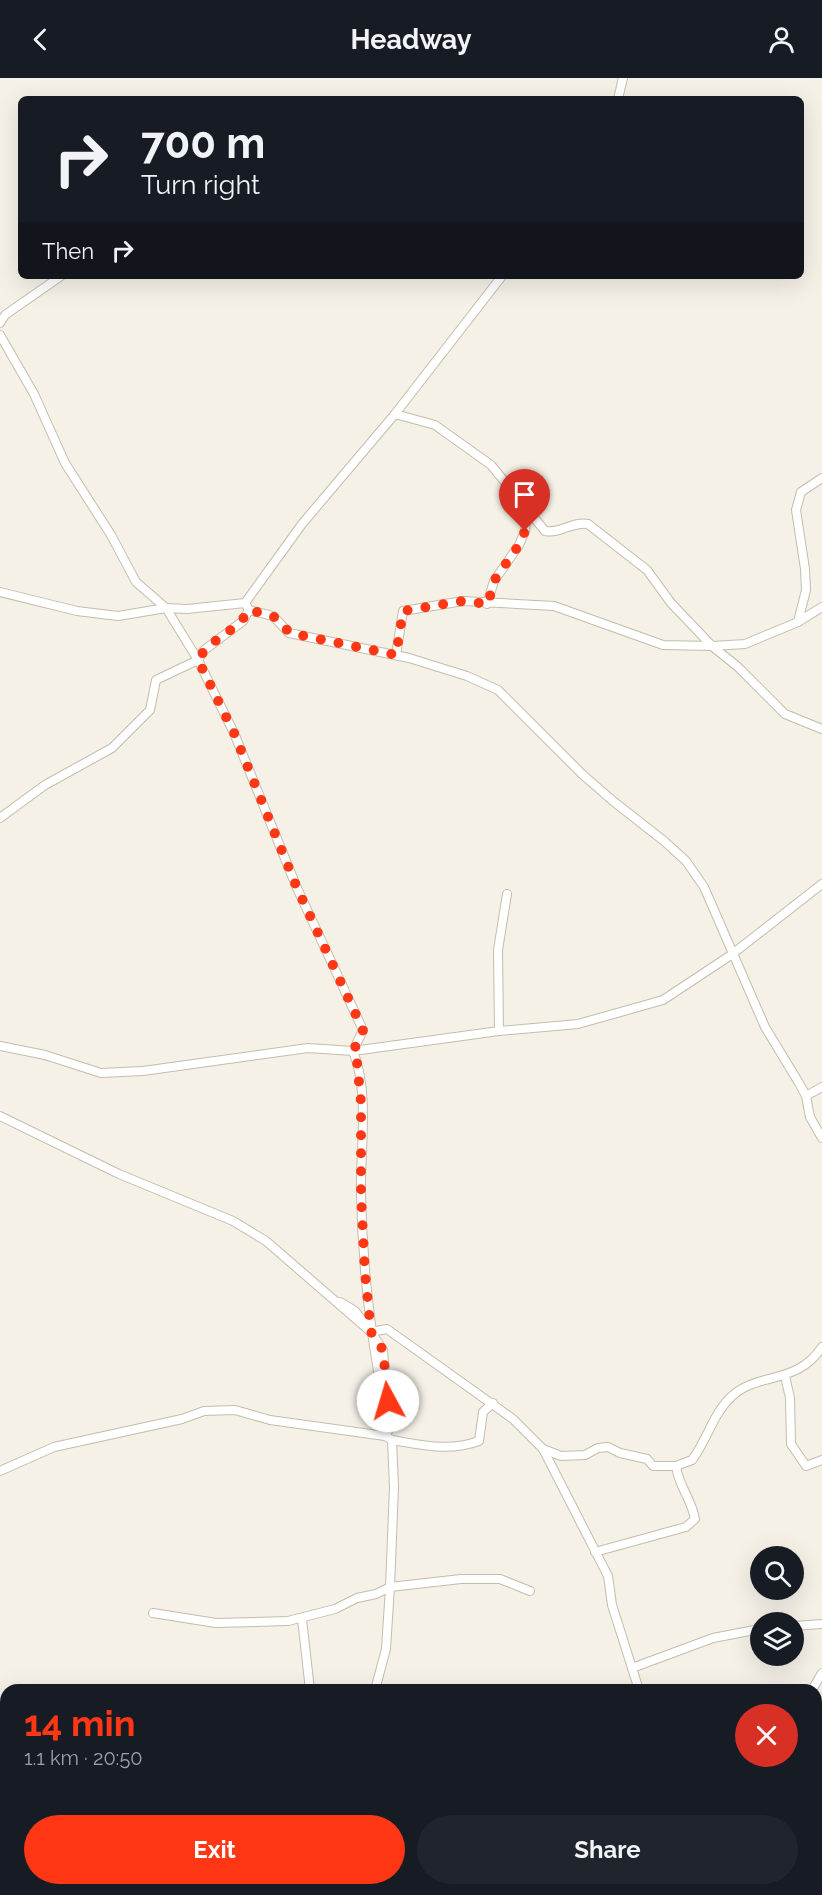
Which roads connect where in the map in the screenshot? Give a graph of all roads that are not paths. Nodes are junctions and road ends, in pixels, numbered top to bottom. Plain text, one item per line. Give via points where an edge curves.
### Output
1 (623, 78) edge
2 (619, 96) edge
3 (56, 279) edge
4 (500, 279) edge
5 (0, 323) edge
6 (0, 335) edge
7 (396, 414) junction
8 (822, 478) edge
9 (527, 509) junction
10 (0, 592) edge
11 (488, 604) junction
12 (247, 607) junction
13 (822, 607) edge
14 (166, 608) junction
15 (798, 622) junction
16 (712, 645) junction
17 (396, 655) junction
18 (198, 660) junction
19 (822, 729) edge
20 (0, 818) edge
21 (822, 884) edge
22 (507, 894) dead end
23 (731, 955) junction
24 (499, 1031) junction
25 (0, 1046) edge
26 (353, 1052) junction
27 (822, 1087) edge
28 (806, 1096) junction
29 (0, 1116) edge
30 (822, 1138) edge
31 (371, 1332) junction
32 (822, 1347) edge
33 (378, 1371) dead end
34 (785, 1376) junction
35 (493, 1403) junction
36 (388, 1438) junction
37 (543, 1449) junction
38 (822, 1460) edge
39 (676, 1466) junction
40 (0, 1471) edge
41 (595, 1552) junction
42 (390, 1587) junction
43 (530, 1591) dead end
44 (153, 1613) dead end
45 (302, 1619) junction
46 (822, 1624) edge
47 (804, 1625) edge
48 (750, 1631) edge
49 (632, 1668) junction
50 (309, 1684) edge
51 (377, 1684) edge
52 (637, 1684) edge

1 - 2 street
3 - 5 street via 5,315
4 - 7 street
6 - 14 street via 34,394 65,463 136,582
7 - 9 street via 435,425 466,446 491,465
7 - 12 street via 302,524
8 - 15 street via 801,492 796,510 806,579
9 - 11 street via 525,531 494,581
9 - 16 street via 545,531 588,524 647,570 671,603
10 - 14 street via 77,611 118,616
11 - 16 street via 554,606 663,645
11 - 17 street via 463,601 403,611
12 - 14 street
12 - 17 street via 273,616 290,633
12 - 18 street via 243,621 203,651
13 - 15 street
14 - 18 street
15 - 16 street via 745,644
16 - 19 street via 785,714
17 - 23 street via 467,676 498,690 582,774 686,861 704,886
18 - 20 street via 156,680 150,711 112,748 45,785
18 - 26 street via 234,733 297,888 363,1030
21 - 23 street
22 - 24 street via 498,950
23 - 24 street via 663,1000 578,1024
23 - 28 street via 765,1027
24 - 26 street
25 - 26 street via 101,1073 143,1071 308,1048
26 - 31 street via 361,1102 361,1195
27 - 28 street
28 - 30 street via 810,1117
29 - 31 street via 119,1174 233,1221 266,1241 326,1294 356,1311
31 - 33 street
31 - 35 street via 387,1329
31 - 36 street via 383,1350
32 - 34 street via 808,1364
34 - 38 street via 790,1398 791,1444 806,1467
34 - 39 street via 749,1386 732,1396 714,1419 692,1460
35 - 36 street via 483,1412 479,1441 462,1447 440,1448
35 - 37 street
36 - 40 street via 270,1420 235,1410 204,1411 54,1447
36 - 42 street via 394,1487
37 - 39 street via 561,1456 585,1455 608,1447 620,1454 647,1459 653,1466
37 - 41 street
39 - 41 street via 695,1519 686,1527
41 - 49 street via 608,1576 612,1605
42 - 43 street via 500,1579
42 - 45 street
42 - 51 street via 386,1649
44 - 45 street via 216,1623
45 - 50 street
46 - 47 street
48 - 49 street via 712,1638
49 - 52 street

